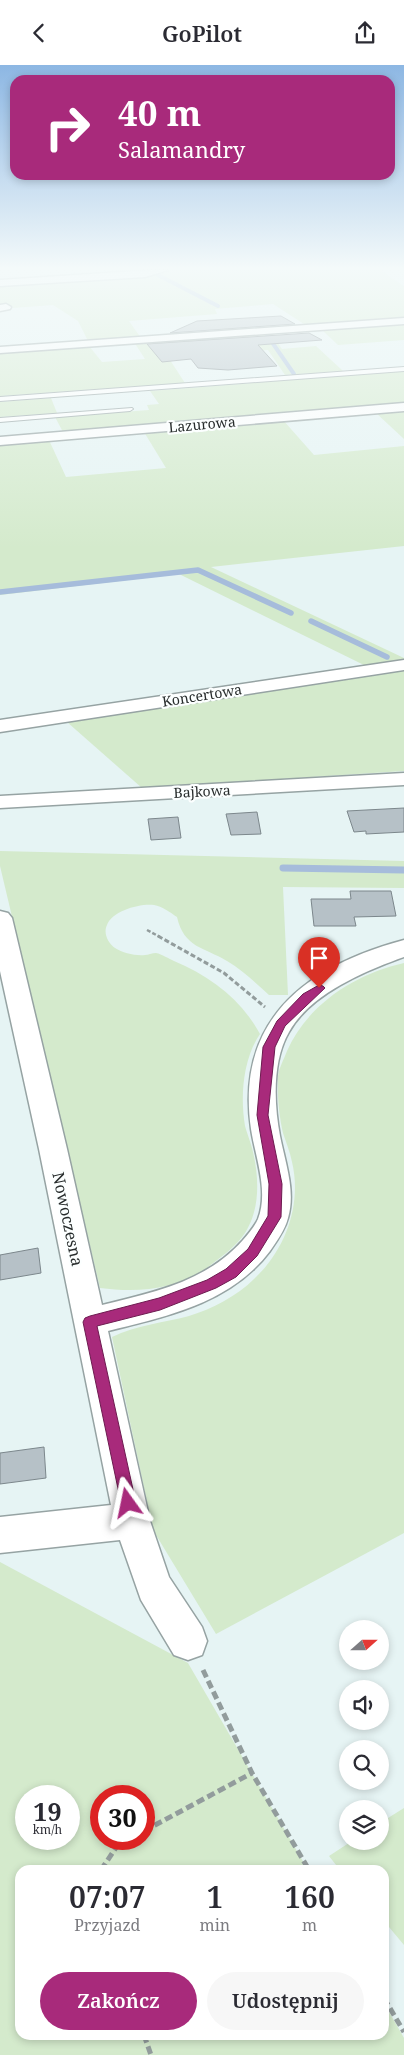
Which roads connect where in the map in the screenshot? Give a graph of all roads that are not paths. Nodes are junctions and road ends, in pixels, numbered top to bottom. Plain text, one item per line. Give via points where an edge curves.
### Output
1 (404, 369) edge
2 (0, 399) edge
3 (404, 407) edge
4 (130, 409) dead end
5 (0, 420) edge
6 (0, 441) edge
7 (404, 665) edge
8 (0, 726) edge
9 (404, 779) edge
10 (0, 802) edge
11 (0, 918) edge
12 (404, 948) edge
13 (90, 1322) junction
14 (132, 1521) junction
15 (0, 1535) edge
16 (188, 1641) road end

1 - 2 lane
3 - 6 street, Lazurowa
4 - 5 lane
7 - 8 street, Koncertowa
9 - 10 street, Bajkowa
11 - 13 street, Nowoczesna
12 - 13 street via 366,961 331,979 307,997 281,1024 269,1047 262,1115 275,1184 274,1217 253,1253 231,1273 212,1284 160,1304
13 - 14 street, Nowoczesna
14 - 15 street
14 - 16 street, Nowoczesna via 154,1587

